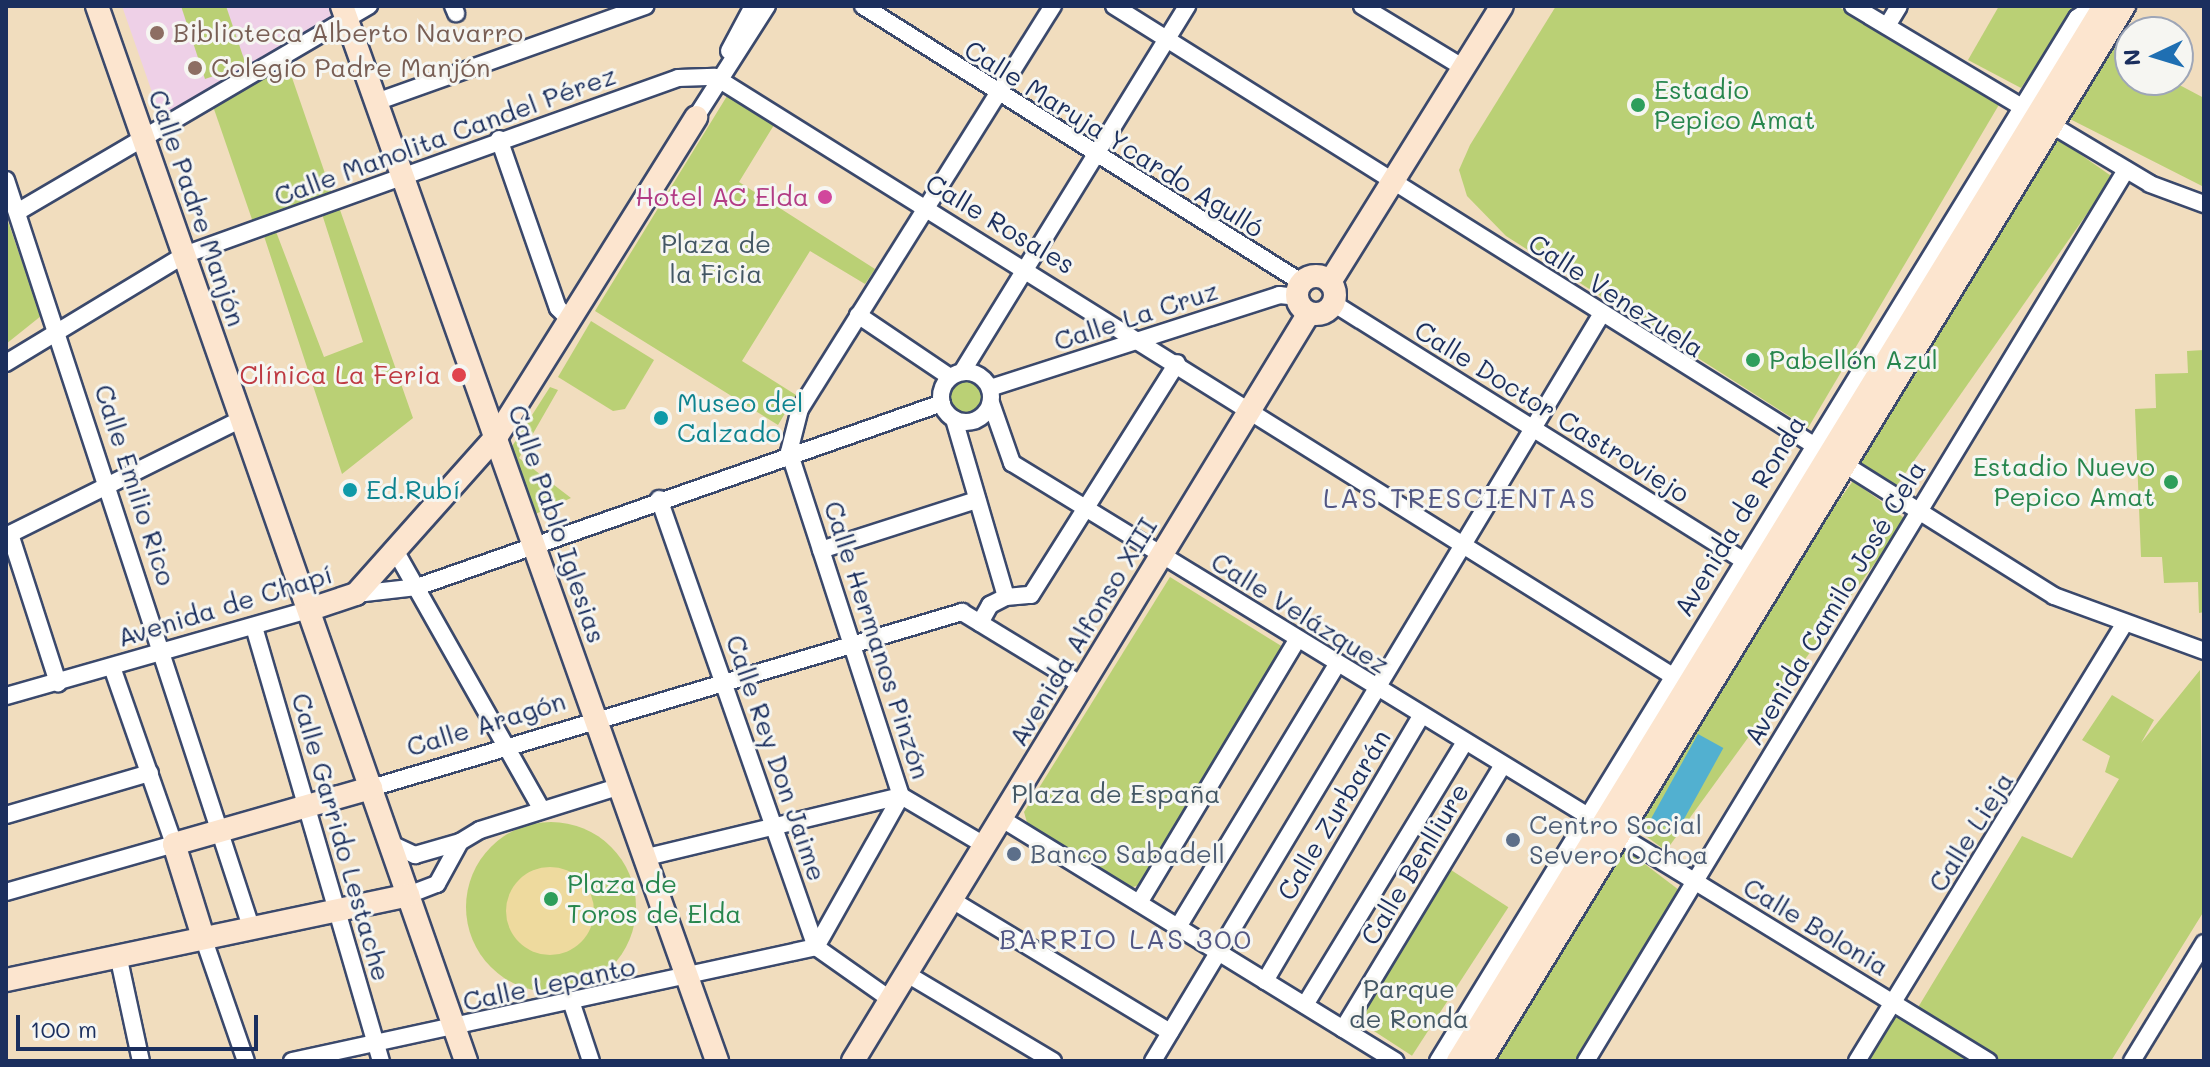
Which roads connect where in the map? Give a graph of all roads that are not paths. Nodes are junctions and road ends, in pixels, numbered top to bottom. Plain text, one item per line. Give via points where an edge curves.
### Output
1 (97, 6) edge
2 (369, 6) edge
3 (645, 6) edge
4 (753, 6) edge
5 (767, 6) edge
6 (863, 6) edge
7 (1053, 6) edge
8 (1114, 6) edge
9 (1187, 6) edge
10 (1362, 6) edge
11 (1502, 6) edge
12 (1853, 6) edge
13 (1899, 6) edge
14 (2095, 6) edge
15 (2104, 6) edge
16 (2124, 6) edge
17 (345, 13) edge
18 (1887, 26) junction
19 (1167, 38) junction
20 (1464, 68) junction
21 (719, 78) junction
22 (999, 94) junction
23 (376, 102) junction
24 (2036, 114) junction
25 (696, 117) joint
26 (142, 134) junction
27 (499, 139) junction
28 (1093, 155) junction
29 (2126, 170) junction
30 (402, 173) junction
31 (6, 180) edge
32 (1395, 183) junction
33 (2204, 204) edge
34 (925, 208) junction
35 (19, 211) junction
36 (184, 255) junction
37 (1025, 264) junction
38 (1331, 293) junction
39 (1302, 297) junction
40 (858, 315) junction
41 (1601, 315) junction
42 (571, 321) junction
43 (59, 331) junction
44 (1144, 340) junction
45 (6, 363) edge
46 (1177, 363) junction
47 (956, 374) junction
48 (990, 396) junction
49 (942, 403) junction
50 (1252, 408) junction
51 (954, 419) junction
52 (240, 420) junction
53 (1532, 428) junction
54 (497, 436) junction
55 (789, 452) junction
56 (1827, 458) junction
57 (110, 486) junction
58 (659, 499) junction
59 (977, 500) junction
60 (1085, 510) junction
61 (1918, 513) junction
62 (8, 535) edge
63 (1463, 541) junction
64 (535, 546) junction
65 (821, 550) junction
66 (396, 552) junction
67 (1162, 556) junction
68 (1745, 561) junction
69 (417, 587) junction
70 (356, 594) junction
71 (1006, 597) junction
72 (311, 609) junction
73 (980, 623) junction
74 (2123, 626) junction
75 (254, 627) junction
76 (1297, 640) junction
77 (852, 645) junction
78 (2204, 651) edge
79 (164, 654) junction
80 (1337, 664) junction
81 (113, 670) junction
82 (1674, 677) junction
83 (725, 682) junction
84 (58, 683) junction
85 (1083, 686) junction
86 (1377, 688) junction
87 (6, 696) edge
88 (1421, 716) junction
89 (596, 720) junction
90 (1464, 743) junction
91 (507, 747) junction
92 (1502, 766) junction
93 (150, 773) junction
94 (620, 786) junction
95 (371, 788) junction
96 (901, 796) junction
97 (310, 806) junction
98 (541, 808) junction
99 (6, 815) edge
100 (1002, 819) junction
101 (776, 826) junction
102 (1603, 828) junction
103 (220, 831) junction
104 (460, 842) junction
105 (389, 843) junction
106 (174, 844) junction
107 (986, 846) junction
108 (647, 857) junction
109 (1695, 881) junction
110 (6, 892) edge
111 (190, 894) junction
112 (408, 895) junction
113 (952, 900) junction
114 (1139, 903) junction
115 (339, 909) junction
116 (251, 927) junction
117 (1178, 927) junction
118 (203, 937) junction
119 (2204, 943) edge
120 (816, 947) junction
121 (145, 949) junction
122 (1219, 953) junction
123 (118, 955) junction
124 (907, 974) junction
125 (688, 978) junction
126 (6, 980) edge
127 (1265, 981) junction
128 (891, 1000) junction
129 (1892, 1002) junction
130 (572, 1004) junction
131 (1305, 1005) junction
132 (455, 1029) junction
133 (1343, 1029) junction
134 (1170, 1032) junction
135 (375, 1043) junction
136 (141, 1061) edge
137 (246, 1061) edge
138 (292, 1061) edge
139 (381, 1061) edge
140 (466, 1061) edge
141 (591, 1061) edge
142 (717, 1061) edge
143 (853, 1061) edge
144 (1053, 1061) edge
145 (1153, 1061) edge
146 (1396, 1061) edge
147 (1438, 1061) edge
148 (1458, 1061) edge
149 (1481, 1061) edge
150 (1586, 1061) edge
151 (1857, 1061) edge
152 (1988, 1061) edge
153 (2132, 1061) edge

1 - 26 street, Calle Padre Manjón
2 - 17 street
3 - 23 street
4 - 21 street, Avenida de Chapí
5 - 21 street, Avenida de Chapí
6 - 22 street, Calle Maruja Ycardo Agulló
7 - 22 street
8 - 19 street, Calle Venezuela
9 - 19 street
10 - 20 street
11 - 20 street
12 - 18 street
13 - 18 street
14 - 24 street, Avenida de Ronda via 2077,18
15 - 24 street, Avenida de Ronda
16 - 24 street, Avenida de Ronda
17 - 23 street, Calle Pablo Iglesias
17 - 26 street
18 - 24 street
19 - 28 street
19 - 32 street, Calle Venezuela
20 - 32 street
21 - 25 street, Avenida de Chapí
21 - 27 street, Calle Manolita Candel Pérez via 678,78
21 - 34 street, Calle Rosales
22 - 28 street, Calle Maruja Ycardo Agulló
22 - 34 street
23 - 30 street, Calle Pablo Iglesias
24 - 29 street
24 - 56 street, Avenida de Ronda
25 - 42 street, Avenida de Chapí
26 - 35 street
26 - 36 street, Calle Padre Manjón
27 - 30 street, Calle Manolita Candel Pérez
27 - 42 street via 558,308
28 - 37 street
28 - 39 street, Calle Maruja Ycardo Agulló
29 - 33 street
29 - 61 street, Avenida Camilo José Cela
30 - 36 street, Calle Manolita Candel Pérez
30 - 54 street, Calle Pablo Iglesias
31 - 35 street, Calle Emilio Rico
32 - 38 street
32 - 41 street, Calle Venezuela
34 - 37 street, Calle Rosales
34 - 40 street
35 - 43 street, Calle Emilio Rico
36 - 43 street, Calle Manolita Candel Pérez
36 - 52 street, Calle Padre Manjón
37 - 44 street, Calle Rosales
37 - 47 street
38 - 39 street
38 - 39 street via 1319,276
38 - 53 street, Calle Doctor Castroviejo
39 - 44 street, Calle La Cruz via 1279,295
39 - 50 street, Avenida Alfonso XIII
40 - 47 street
40 - 55 street via 800,409
41 - 53 street
41 - 56 street, Calle Venezuela
42 - 54 street, Avenida de Chapí
43 - 45 street, Calle Manolita Candel Pérez
43 - 57 street, Calle Emilio Rico
44 - 46 street, Calle Rosales
44 - 48 street, Calle La Cruz
46 - 50 street, Calle Rosales
46 - 60 street
47 - 48 street via 979,375
47 - 49 street
48 - 51 street via 976,420
48 - 60 street, Calle Velázquez via 1008,459
49 - 51 street
49 - 55 street
50 - 63 street, Calle Rosales
50 - 67 street, Avenida Alfonso XIII
51 - 59 street
52 - 57 street
52 - 72 street, Calle Padre Manjón
53 - 63 street
53 - 68 street, Calle Doctor Castroviejo
54 - 64 street, Calle Pablo Iglesias
54 - 66 street, Avenida de Chapí
55 - 58 street
55 - 65 street, Calle Hermanos Pinzón
56 - 61 street, Calle Venezuela
56 - 68 street, Avenida de Ronda
56 - 102 street, Avenida de Ronda
57 - 62 street
57 - 79 street, Calle Emilio Rico
58 - 64 street
58 - 83 street, Calle Rey Don Jaime
59 - 65 street
59 - 71 street
60 - 67 street, Calle Velázquez
60 - 71 street via 1031,595
61 - 74 street, Calle Venezuela via 2054,596
61 - 109 street, Avenida Camilo José Cela
62 - 84 street
63 - 82 street, Calle Rosales
63 - 86 street
64 - 69 street
64 - 89 street, Calle Pablo Iglesias
65 - 77 street, Calle Hermanos Pinzón
66 - 69 street
66 - 70 street, Avenida de Chapí
67 - 76 street, Calle Velázquez
67 - 85 street, Avenida Alfonso XIII
68 - 82 street, Avenida de Ronda
69 - 70 street
69 - 91 street
70 - 72 street, Avenida de Chapí
71 - 73 street
72 - 75 street, Avenida de Chapí
72 - 95 street, Calle Padre Manjón
73 - 77 street, Calle Aragón via 962,612
73 - 85 street, Calle Aragón
74 - 78 street, Calle Venezuela
74 - 129 street, Calle Lieja
75 - 79 street, Avenida de Chapí
75 - 97 street, Calle Garrido Lestache
76 - 80 street, Calle Velázquez
76 - 114 street
77 - 83 street, Calle Aragón
77 - 96 street, Calle Hermanos Pinzón
79 - 81 street, Avenida de Chapí
79 - 103 street, Calle Emilio Rico
80 - 86 street, Calle Velázquez
80 - 117 street
81 - 84 street, Avenida de Chapí
81 - 93 street
82 - 102 street, Avenida de Ronda
83 - 89 street, Calle Aragón
83 - 101 street, Calle Rey Don Jaime
84 - 87 street, Avenida de Chapí
85 - 100 street, Avenida Alfonso XIII
86 - 88 street, Calle Velázquez
86 - 122 street
88 - 90 street, Calle Velázquez
88 - 127 street, Calle Zurbarán
89 - 91 street, Calle Aragón
89 - 94 street, Calle Pablo Iglesias
90 - 92 street, Calle Velázquez
90 - 131 street
91 - 95 street, Calle Aragón
91 - 98 street
92 - 102 street, Calle Velázquez
92 - 133 street, Calle Benlliure
93 - 99 street
93 - 106 street
94 - 98 street
94 - 108 street, Calle Pablo Iglesias
95 - 97 street, Calle Aragón
95 - 105 street, Calle Padre Manjón
96 - 101 street
96 - 107 street, Calle Hermanos Pinzón
96 - 120 street
97 - 103 street, Calle Aragón
97 - 115 street, Calle Garrido Lestache
98 - 104 street
100 - 107 street, Avenida Alfonso XIII
100 - 114 street
101 - 108 street
101 - 120 street, Calle Rey Don Jaime
102 - 109 street, Calle Bolonia
102 - 147 street, Avenida de Ronda
102 - 148 street, Avenida de Ronda
102 - 149 street, Avenida de Ronda
103 - 106 street, Calle Aragón
103 - 116 street, Calle Emilio Rico
104 - 105 street via 415,855
104 - 112 street via 437,884
105 - 112 street, Calle Padre Manjón
106 - 110 street, Calle Aragón
106 - 111 street
107 - 113 street, Avenida Alfonso XIII
108 - 125 street, Calle Pablo Iglesias
109 - 129 street, Calle Bolonia
109 - 150 street, Avenida Camilo José Cela
111 - 118 street
111 - 121 street via 177,931
112 - 115 street
112 - 132 street, Calle Padre Manjón
113 - 124 street, Avenida Alfonso XIII
113 - 134 street
114 - 117 street
115 - 116 street
115 - 135 street, Calle Garrido Lestache
116 - 118 street
117 - 122 street
118 - 121 street
118 - 137 street
119 - 153 street
120 - 125 street, Calle Lepanto
120 - 128 street
121 - 123 street
122 - 127 street
122 - 134 street
123 - 126 street
123 - 136 street
124 - 128 street, Avenida Alfonso XIII
124 - 144 street
125 - 130 street, Calle Lepanto
125 - 142 street, Calle Pablo Iglesias
127 - 131 street
128 - 143 street, Avenida Alfonso XIII
129 - 151 street, Calle Lieja
129 - 152 street, Calle Bolonia
130 - 132 street, Calle Lepanto
130 - 141 street
131 - 133 street
132 - 135 street, Calle Lepanto
132 - 140 street, Calle Padre Manjón
133 - 146 street
134 - 145 street
135 - 138 street, Calle Lepanto
135 - 139 street, Calle Garrido Lestache

